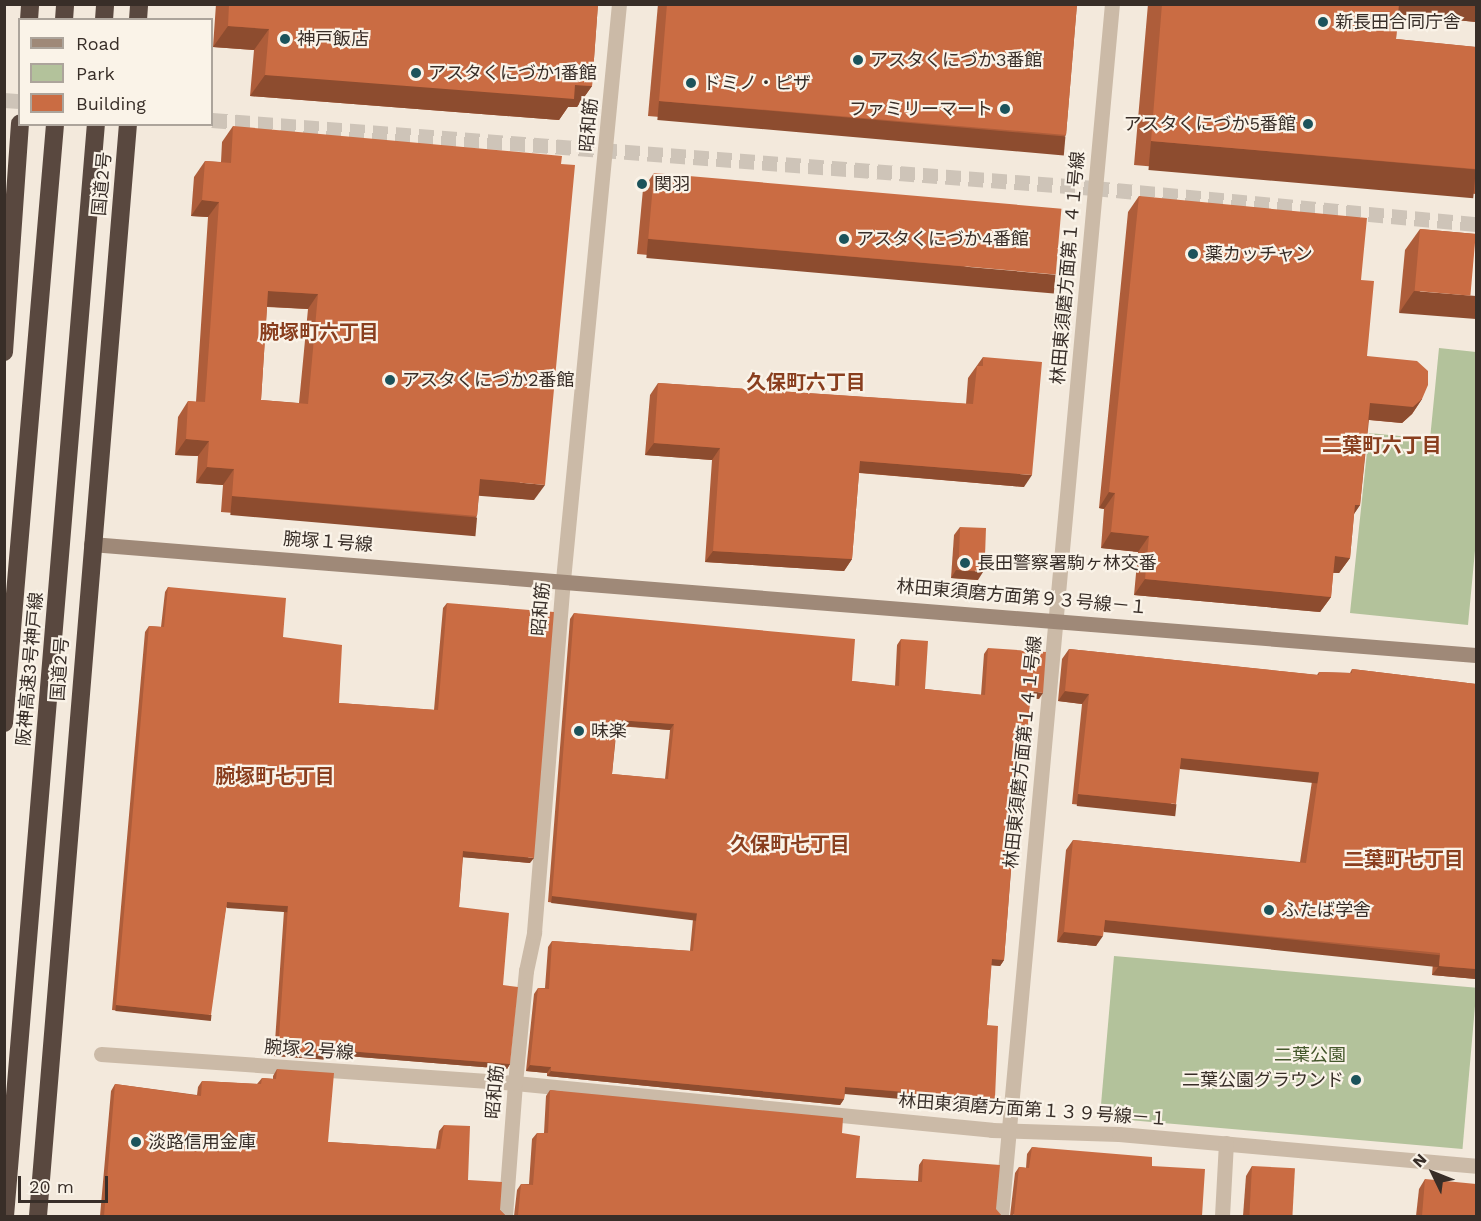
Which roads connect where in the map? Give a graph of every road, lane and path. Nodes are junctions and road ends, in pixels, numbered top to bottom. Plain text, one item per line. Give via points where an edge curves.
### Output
1 (619, 4) edge
2 (1112, 4) edge
3 (20, 126) edge
4 (55, 126) edge
5 (96, 126) edge
6 (128, 126) edge
7 (4, 352) edge
8 (91, 544) junction
9 (563, 580) junction
10 (1056, 620) junction
11 (1476, 655) edge
12 (4, 723) edge
13 (101, 1054) dead end
14 (515, 1083) junction
15 (1007, 1131) junction
16 (1226, 1143) junction
17 (1476, 1166) edge
18 (5, 1216) edge
19 (38, 1216) edge
20 (506, 1216) edge
21 (1001, 1216) edge
22 (1221, 1216) edge

1 - 9 street, 昭和筋
2 - 10 street, 林田東須磨方面第１４１号線
3 - 7 highway
4 - 12 highway, 阪神高速3号神戸線
5 - 18 highway, 阪神高速3号神戸線
6 - 8 highway, 国道2号
8 - 9 street, 腕塚１号線
8 - 19 highway, 国道2号
9 - 10 street, 林田東須磨方面第９３号線－１
9 - 14 street, 昭和筋 via 534,932 526,970
10 - 11 street, 林田東須磨方面第９３号線－１
10 - 15 street, 林田東須磨方面第１４１号線
13 - 14 street, 腕塚２号線
14 - 15 street, 林田東須磨方面第１３９号線－１
14 - 20 street, 昭和筋
15 - 16 street, 林田東須磨方面第１３９号線－１
15 - 21 street, 林田東須磨方面第１４１号線
16 - 17 street, 林田東須磨方面第１３９号線－１
16 - 22 street

